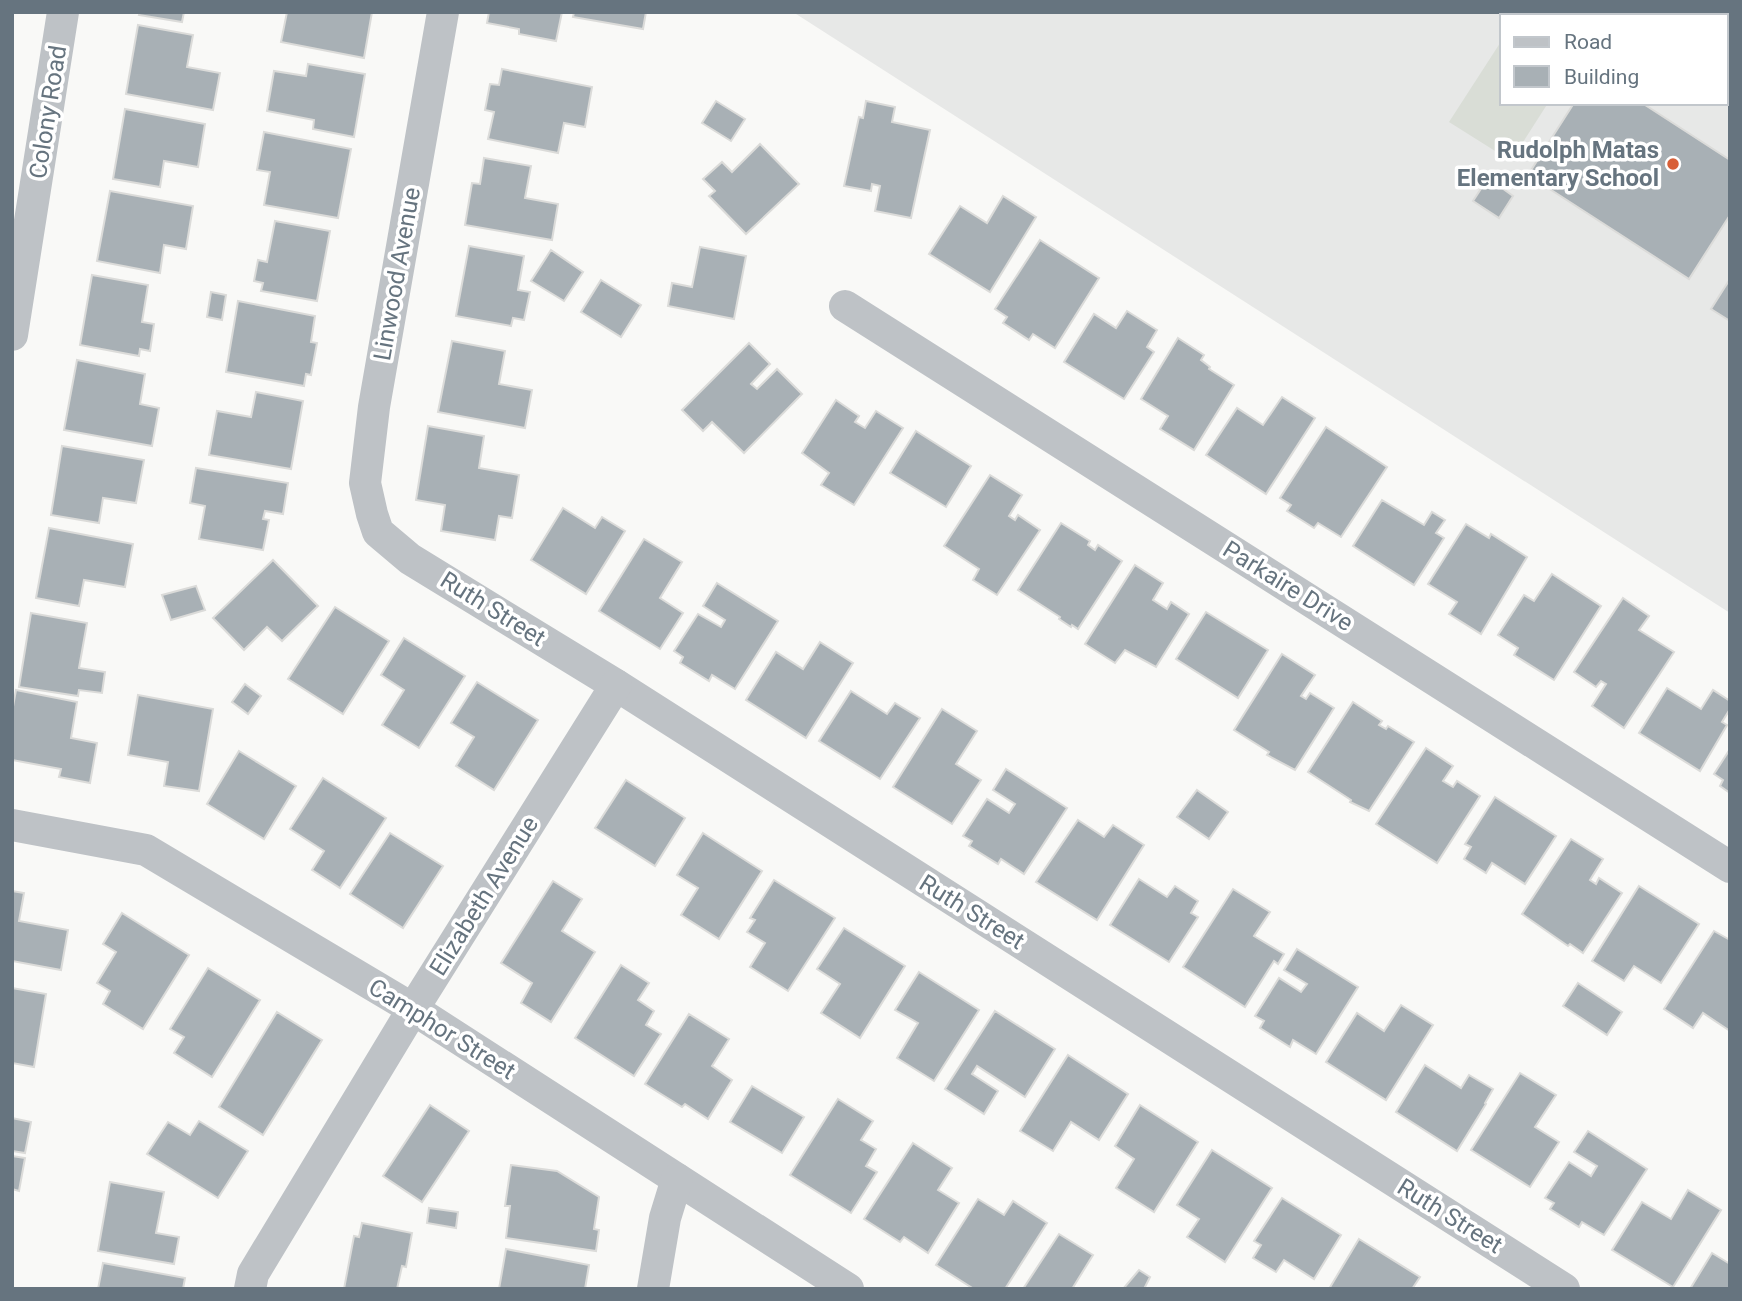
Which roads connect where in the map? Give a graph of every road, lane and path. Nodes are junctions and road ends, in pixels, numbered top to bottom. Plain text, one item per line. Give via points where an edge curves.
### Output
1 (63, 12) edge
2 (443, 12) edge
3 (845, 306) dead end
4 (12, 335) edge
5 (381, 534) joint
6 (616, 685) junction
7 (12, 825) edge
8 (1730, 867) edge
9 (413, 1009) junction
10 (677, 1179) junction
11 (250, 1289) edge
12 (653, 1289) edge
13 (848, 1289) edge
14 (1564, 1289) edge

1 - 4 street, Colony Road
2 - 5 street, Linwood Avenue via 374,407 365,483
3 - 8 street, Parkaire Drive
5 - 6 street, Ruth Street via 410,559
6 - 9 street, Elizabeth Avenue
6 - 14 street, Ruth Street
7 - 9 street, Camphor Street via 146,850
9 - 10 street, Camphor Street
9 - 11 street, Elizabeth Avenue via 253,1274
10 - 12 street via 664,1218
10 - 13 street, Camphor Street

